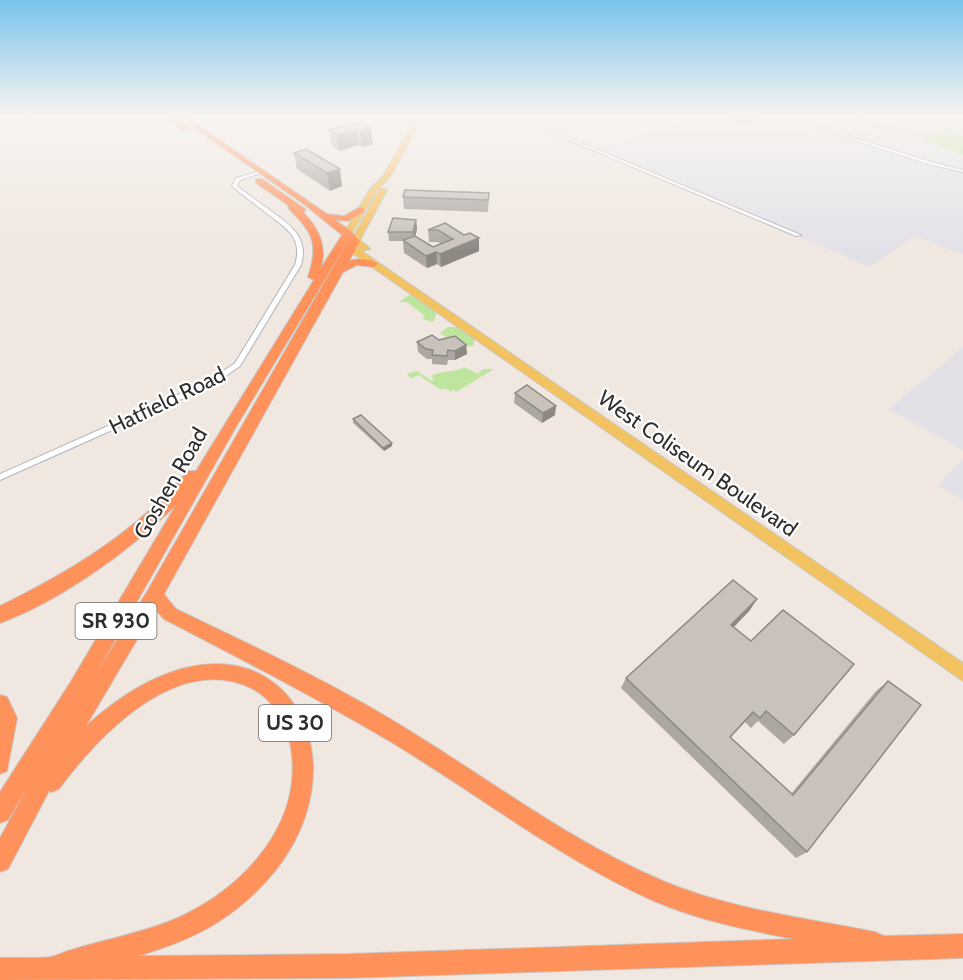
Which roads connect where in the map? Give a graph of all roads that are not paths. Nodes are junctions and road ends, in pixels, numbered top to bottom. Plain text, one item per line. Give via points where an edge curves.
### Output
1 (230, 161) edge
2 (246, 161) edge
3 (395, 161) edge
4 (621, 161) edge
5 (923, 161) edge
6 (963, 171) edge
7 (262, 172) junction
8 (250, 175) junction
9 (384, 181) junction
10 (284, 199) junction
11 (361, 210) junction
12 (319, 212) junction
13 (798, 235) dead end
14 (349, 240) junction
15 (373, 264) junction
16 (337, 271) junction
17 (409, 286) junction
18 (300, 311) junction
19 (229, 427) junction
20 (0, 477) edge
21 (154, 595) junction
22 (0, 615) edge
23 (963, 673) edge
24 (0, 704) edge
25 (0, 764) edge
26 (0, 812) edge
27 (0, 862) edge
28 (963, 946) edge
29 (898, 949) junction
30 (0, 970) edge
31 (46, 970) junction

1 - 8 highway, West Coliseum Boulevard / SR 930
2 - 7 highway, West Coliseum Boulevard
3 - 9 main road, Goshen Road
4 - 13 street
5 - 6 street
7 - 8 street
7 - 12 highway, West Coliseum Boulevard
8 - 10 highway, West Coliseum Boulevard / SR 930
8 - 20 street, Hatfield Road via 235,181 234,188 290,228 297,236 301,255 238,364 211,383
9 - 11 main road, Goshen Road
9 - 14 main road, Goshen Road via 383,190
10 - 14 highway, West Coliseum Boulevard
10 - 18 highway, SR 930 via 320,241 320,259
11 - 12 highway via 345,219
11 - 14 main road, Goshen Road
12 - 14 highway, West Coliseum Boulevard
14 - 15 main road, West Coliseum Boulevard
14 - 16 highway, SR 930
14 - 17 main road, West Coliseum Boulevard via 408,281
14 - 18 highway, Goshen Road
15 - 16 highway via 355,262
15 - 17 main road, West Coliseum Boulevard
16 - 21 highway, SR 930
17 - 23 main road, West Coliseum Boulevard
18 - 19 highway, Goshen Road / SR 930
19 - 22 highway via 183,488 135,534 64,583
19 - 26 highway, Goshen Road / SR 930 via 77,689
21 - 27 highway, SR 930 via 50,767
21 - 29 highway via 170,614 313,686 400,736 582,853 661,892 734,915
24 - 25 highway via 7,718
27 - 31 highway, US 30 via 62,768 109,718 143,692 170,679 198,673 230,673 256,681 276,696 294,719 303,750 303,784 294,824 269,865 244,890 207,916 168,935
28 - 29 highway
29 - 31 highway via 349,966
30 - 31 highway

